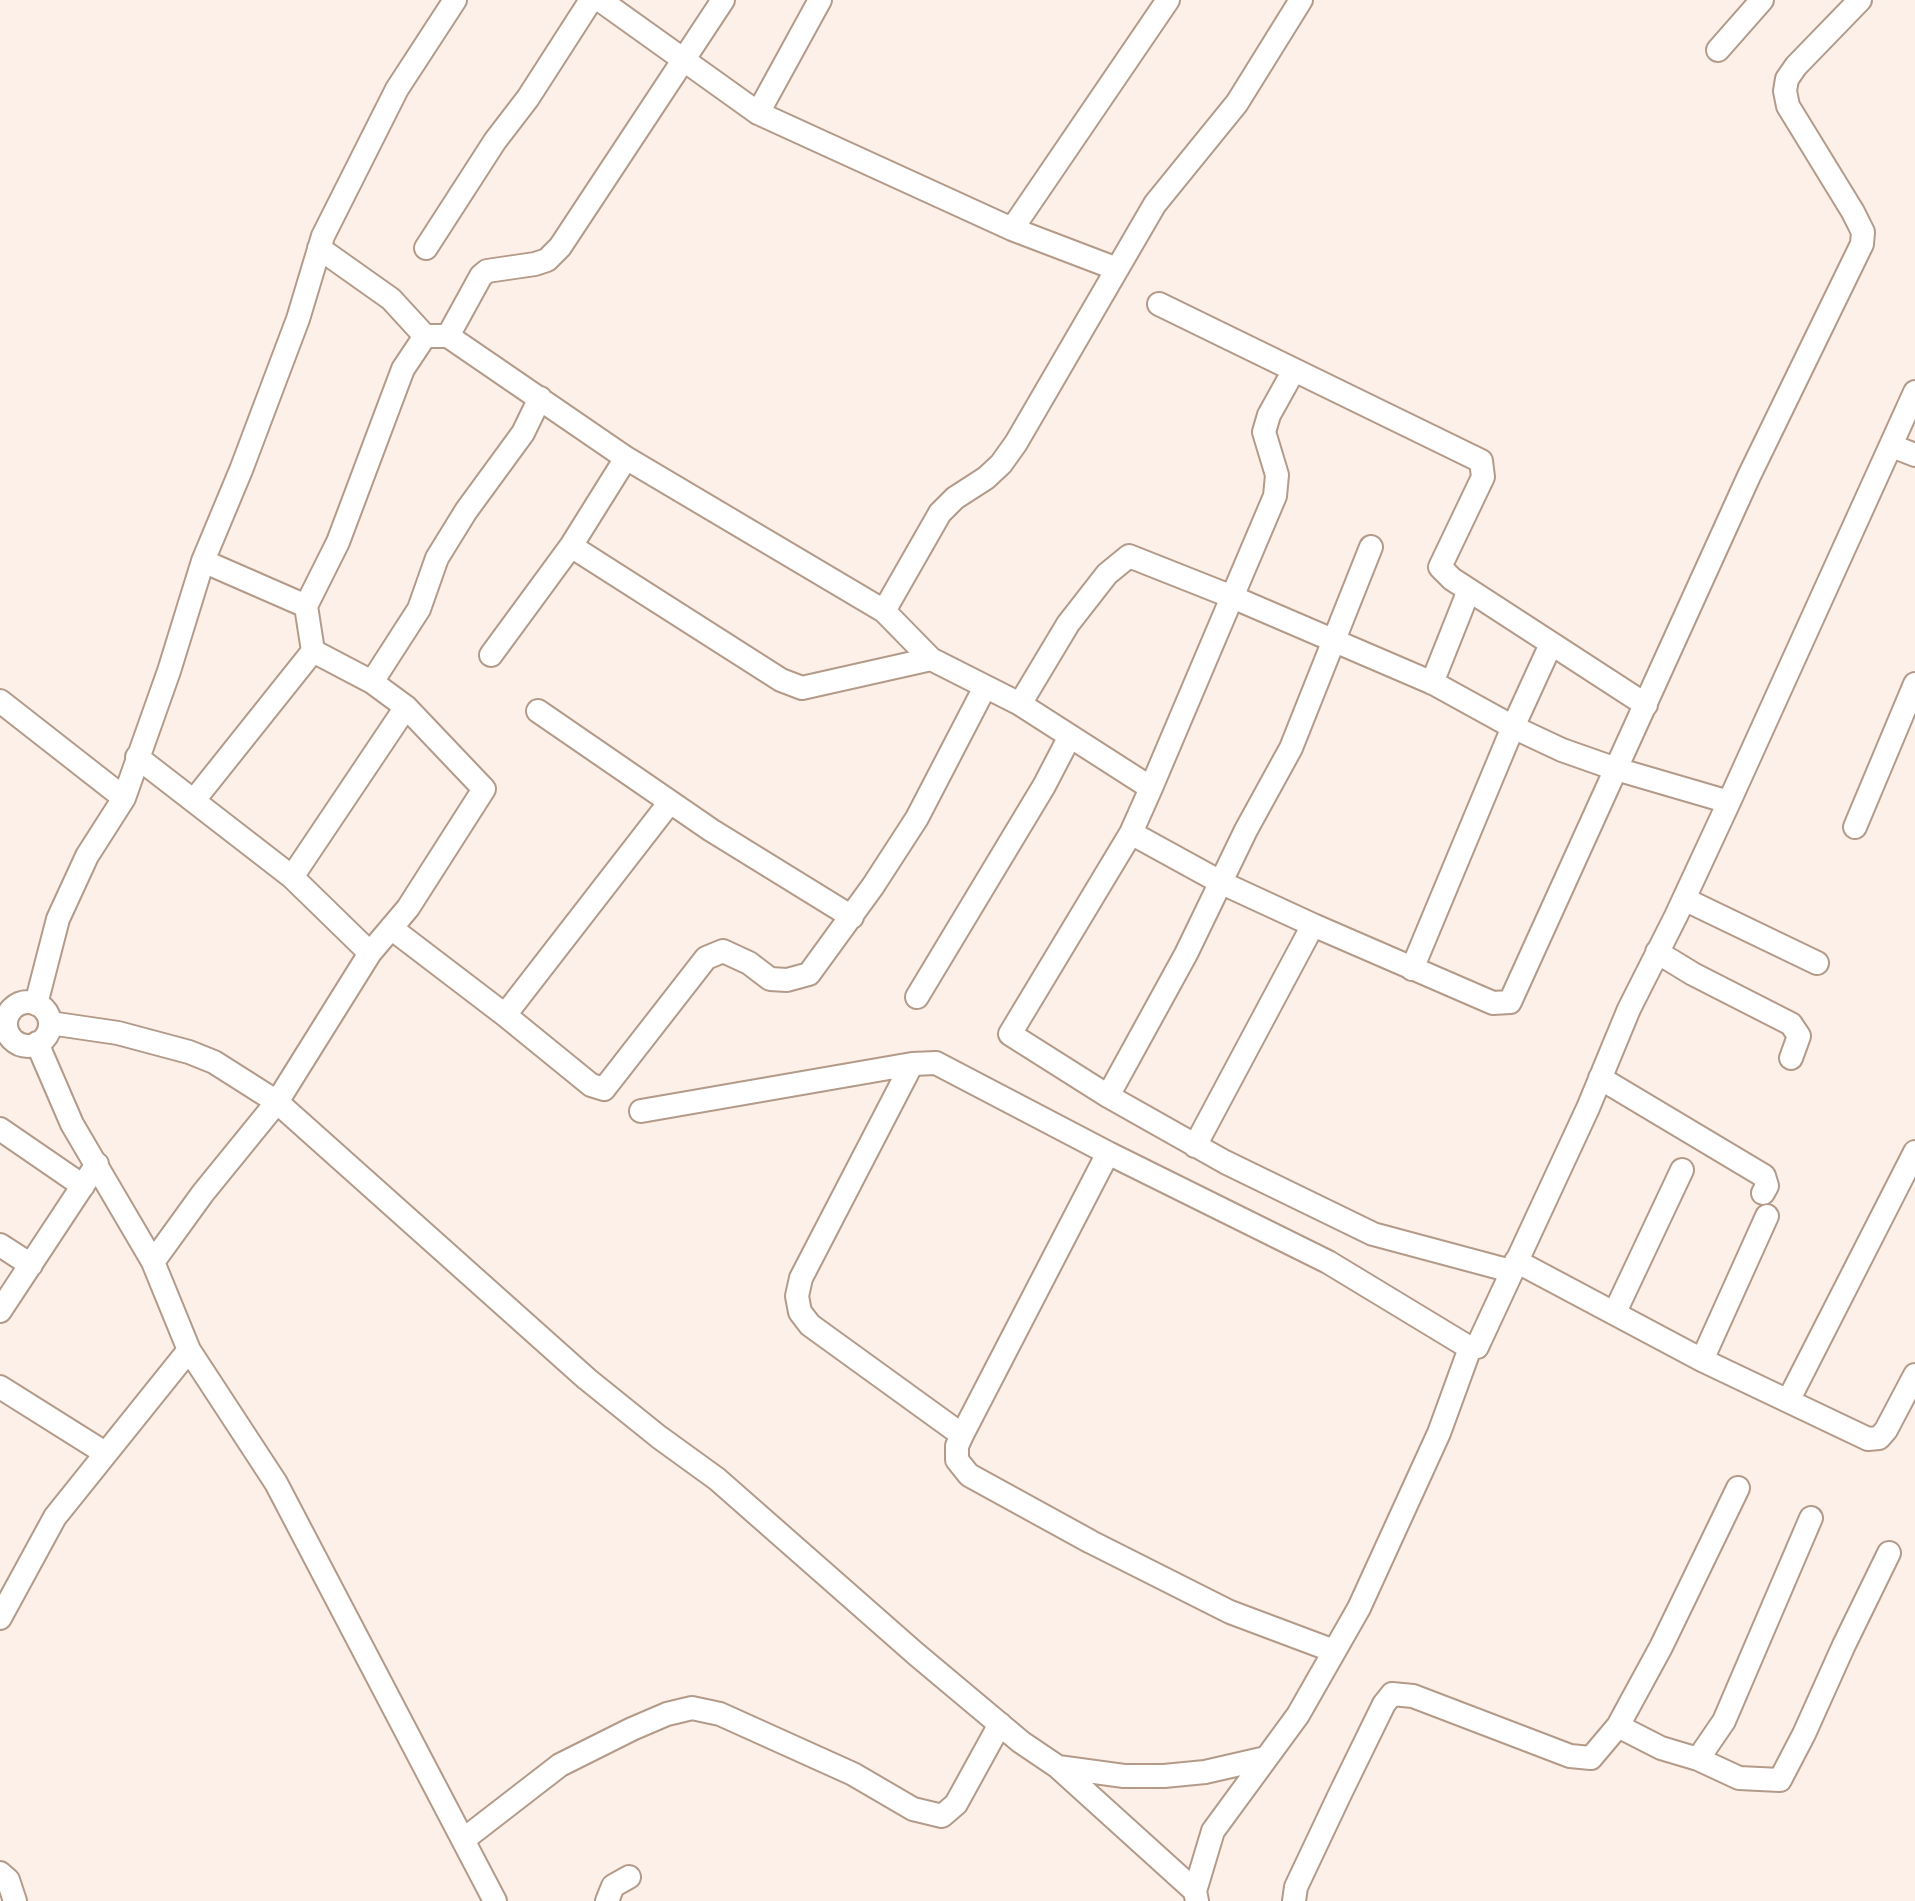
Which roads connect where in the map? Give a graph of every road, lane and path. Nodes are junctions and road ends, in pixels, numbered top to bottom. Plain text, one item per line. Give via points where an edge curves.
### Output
1 (455, 0) edge
2 (591, 0) edge
3 (600, 0) edge
4 (723, 0) edge
5 (820, 0) edge
6 (1168, 0) edge
7 (1301, 0) edge
8 (1762, 0) edge
9 (1860, 0) edge
10 (1718, 50) dead end
11 (681, 60) junction
12 (758, 113) junction
13 (1012, 229) junction
14 (319, 248) junction
15 (426, 248) dead end
16 (1117, 269) junction
17 (1159, 304) dead end
18 (425, 336) junction
19 (448, 336) junction
20 (1294, 370) junction
21 (1915, 392) edge
22 (540, 398) junction
23 (1892, 446) junction
24 (1915, 455) edge
25 (626, 458) junction
26 (571, 546) junction
27 (1371, 547) dead end
28 (203, 561) junction
29 (1469, 590) junction
30 (1230, 596) junction
31 (306, 606) junction
32 (884, 611) junction
33 (1333, 642) junction
34 (1551, 644) junction
35 (313, 651) junction
36 (491, 655) dead end
37 (931, 659) junction
38 (372, 682) junction
39 (1432, 683) junction
40 (1915, 684) edge
41 (985, 687) junction
42 (0, 701) edge
43 (1020, 704) junction
44 (1646, 705) junction
45 (406, 707) junction
46 (538, 711) dead end
47 (1513, 727) junction
48 (1069, 738) junction
49 (137, 757) junction
50 (1616, 769) junction
51 (1151, 788) junction
52 (124, 798) junction
53 (195, 799) junction
54 (670, 802) junction
55 (1729, 802) junction
56 (1855, 827) dead end
57 (1131, 833) junction
58 (292, 877) junction
59 (1222, 883) junction
60 (1684, 899) junction
61 (852, 917) junction
62 (1313, 925) junction
63 (391, 928) junction
64 (1657, 952) junction
65 (370, 953) junction
66 (1817, 963) dead end
67 (1412, 969) junction
68 (917, 997) dead end
69 (36, 1004) junction
70 (505, 1015) junction
71 (3, 1018) edge
72 (50, 1023) junction
73 (37, 1043) junction
74 (1791, 1058) dead end
75 (912, 1064) junction
76 (1600, 1078) junction
77 (1108, 1096) junction
78 (277, 1102) junction
79 (641, 1111) dead end
80 (0, 1129) edge
81 (1195, 1146) junction
82 (1915, 1152) edge
83 (1108, 1153) junction
84 (97, 1164) junction
85 (1682, 1170) dead end
86 (83, 1186) junction
87 (1763, 1193) dead end
88 (1767, 1216) dead end
89 (0, 1245) edge
90 (153, 1262) junction
91 (31, 1265) junction
92 (1514, 1266) junction
93 (0, 1311) edge
94 (1615, 1312) junction
95 (1470, 1348) junction
96 (189, 1350) junction
97 (1702, 1360) junction
98 (1915, 1375) edge
99 (0, 1387) edge
100 (1788, 1401) junction
101 (962, 1435) junction
102 (105, 1453) junction
103 (1738, 1488) dead end
104 (1811, 1518) dead end
105 (1889, 1553) dead end
106 (0, 1618) edge
107 (1334, 1651) junction
108 (1000, 1724) junction
109 (1618, 1726) junction
110 (1266, 1758) junction
111 (1698, 1759) junction
112 (1058, 1767) junction
113 (463, 1840) junction
114 (0, 1873) edge
115 (629, 1877) dead end
116 (1196, 1896) edge
117 (15, 1901) edge
118 (495, 1901) edge
119 (607, 1901) edge
120 (1294, 1901) edge

1 - 14 street via 397,89
2 - 15 street
3 - 11 street
4 - 11 street
5 - 12 street
6 - 13 street
7 - 16 street via 1237,103 1167,186
8 - 10 street
9 - 44 street via 1796,66 1785,91 1788,106 1853,212 1863,232 1862,244
11 - 12 street
11 - 19 street via 560,247 535,264 487,271
12 - 13 street
13 - 16 street
14 - 18 street via 391,299
14 - 28 street via 298,319
16 - 32 street via 1016,443 986,478 940,513
17 - 20 street
18 - 19 street
18 - 31 street via 403,369 338,542
19 - 22 street
20 - 29 street via 1481,461 1483,477 1440,567
20 - 30 street via 1264,432 1277,475 1275,496
21 - 23 street
22 - 25 street
22 - 38 street via 523,433 437,558 419,609
23 - 24 street
23 - 55 street
25 - 26 street
25 - 32 street
26 - 36 street
26 - 37 street via 781,680 802,688
27 - 33 street
28 - 31 street
28 - 49 street
29 - 34 street
29 - 39 street
30 - 33 street
30 - 43 street via 1129,556 1107,574 1068,624
30 - 51 street
31 - 35 street
32 - 37 street
33 - 39 street
33 - 59 street via 1291,748
34 - 44 street
34 - 47 street
35 - 38 street
35 - 53 street
37 - 41 street
38 - 45 street
39 - 47 street
40 - 56 street
41 - 43 street
41 - 61 street via 917,818
42 - 52 street
43 - 48 street
44 - 50 street
45 - 58 street
45 - 63 street via 484,789
46 - 54 street
47 - 50 street
47 - 67 street
48 - 51 street
48 - 68 street
49 - 52 street
49 - 53 street
50 - 55 street
50 - 67 street via 1510,1002 1493,1003
51 - 57 street
52 - 69 street via 87,856 58,919
53 - 58 street
54 - 61 street
54 - 70 street
55 - 60 street
57 - 59 street
57 - 77 street via 1010,1034
58 - 65 street
59 - 62 street
59 - 77 street
60 - 64 street
60 - 66 street
61 - 70 street via 809,974 770,979 723,951 706,958 604,1089 591,1085
62 - 67 street
62 - 81 street
63 - 65 street
63 - 70 street
64 - 74 street via 1791,1024 1799,1036
64 - 76 street
65 - 78 street
69 - 71 street via 18,1004
69 - 72 street
71 - 73 street via 17,1043
72 - 73 street
72 - 78 street via 118,1033 189,1052
73 - 84 street via 72,1124
75 - 79 street
75 - 83 street via 936,1063 952,1070
75 - 101 street via 806,1268 797,1296 810,1325
76 - 87 street via 1764,1176
76 - 92 street
77 - 81 street
78 - 90 street
78 - 108 street via 587,1379 717,1479
80 - 86 street
81 - 92 street via 1373,1234
82 - 100 street
83 - 95 street via 1328,1262
83 - 101 street
84 - 86 street
84 - 90 street
85 - 94 street
86 - 91 street
88 - 97 street
89 - 91 street
90 - 96 street
91 - 93 street
92 - 94 street
92 - 95 street via 1477,1347
94 - 97 street
95 - 107 street via 1439,1433
96 - 102 street
96 - 113 street via 276,1483
97 - 100 street
98 - 100 street via 1879,1438 1868,1439
99 - 102 street
101 - 107 street via 957,1460 969,1475 1230,1612
102 - 106 street via 55,1517
103 - 109 street
104 - 111 street via 1724,1721
105 - 111 street via 1780,1780 1739,1778
107 - 110 street
108 - 112 street
108 - 113 street via 956,1804 942,1816 913,1809 853,1774 720,1714 692,1708 632,1729 560,1765
109 - 111 street
109 - 120 street via 1591,1758 1570,1756 1413,1696 1392,1694 1296,1887
110 - 112 street via 1164,1776
110 - 116 street via 1213,1831
112 - 116 street
113 - 118 street
114 - 117 street
115 - 119 street via 613,1886

